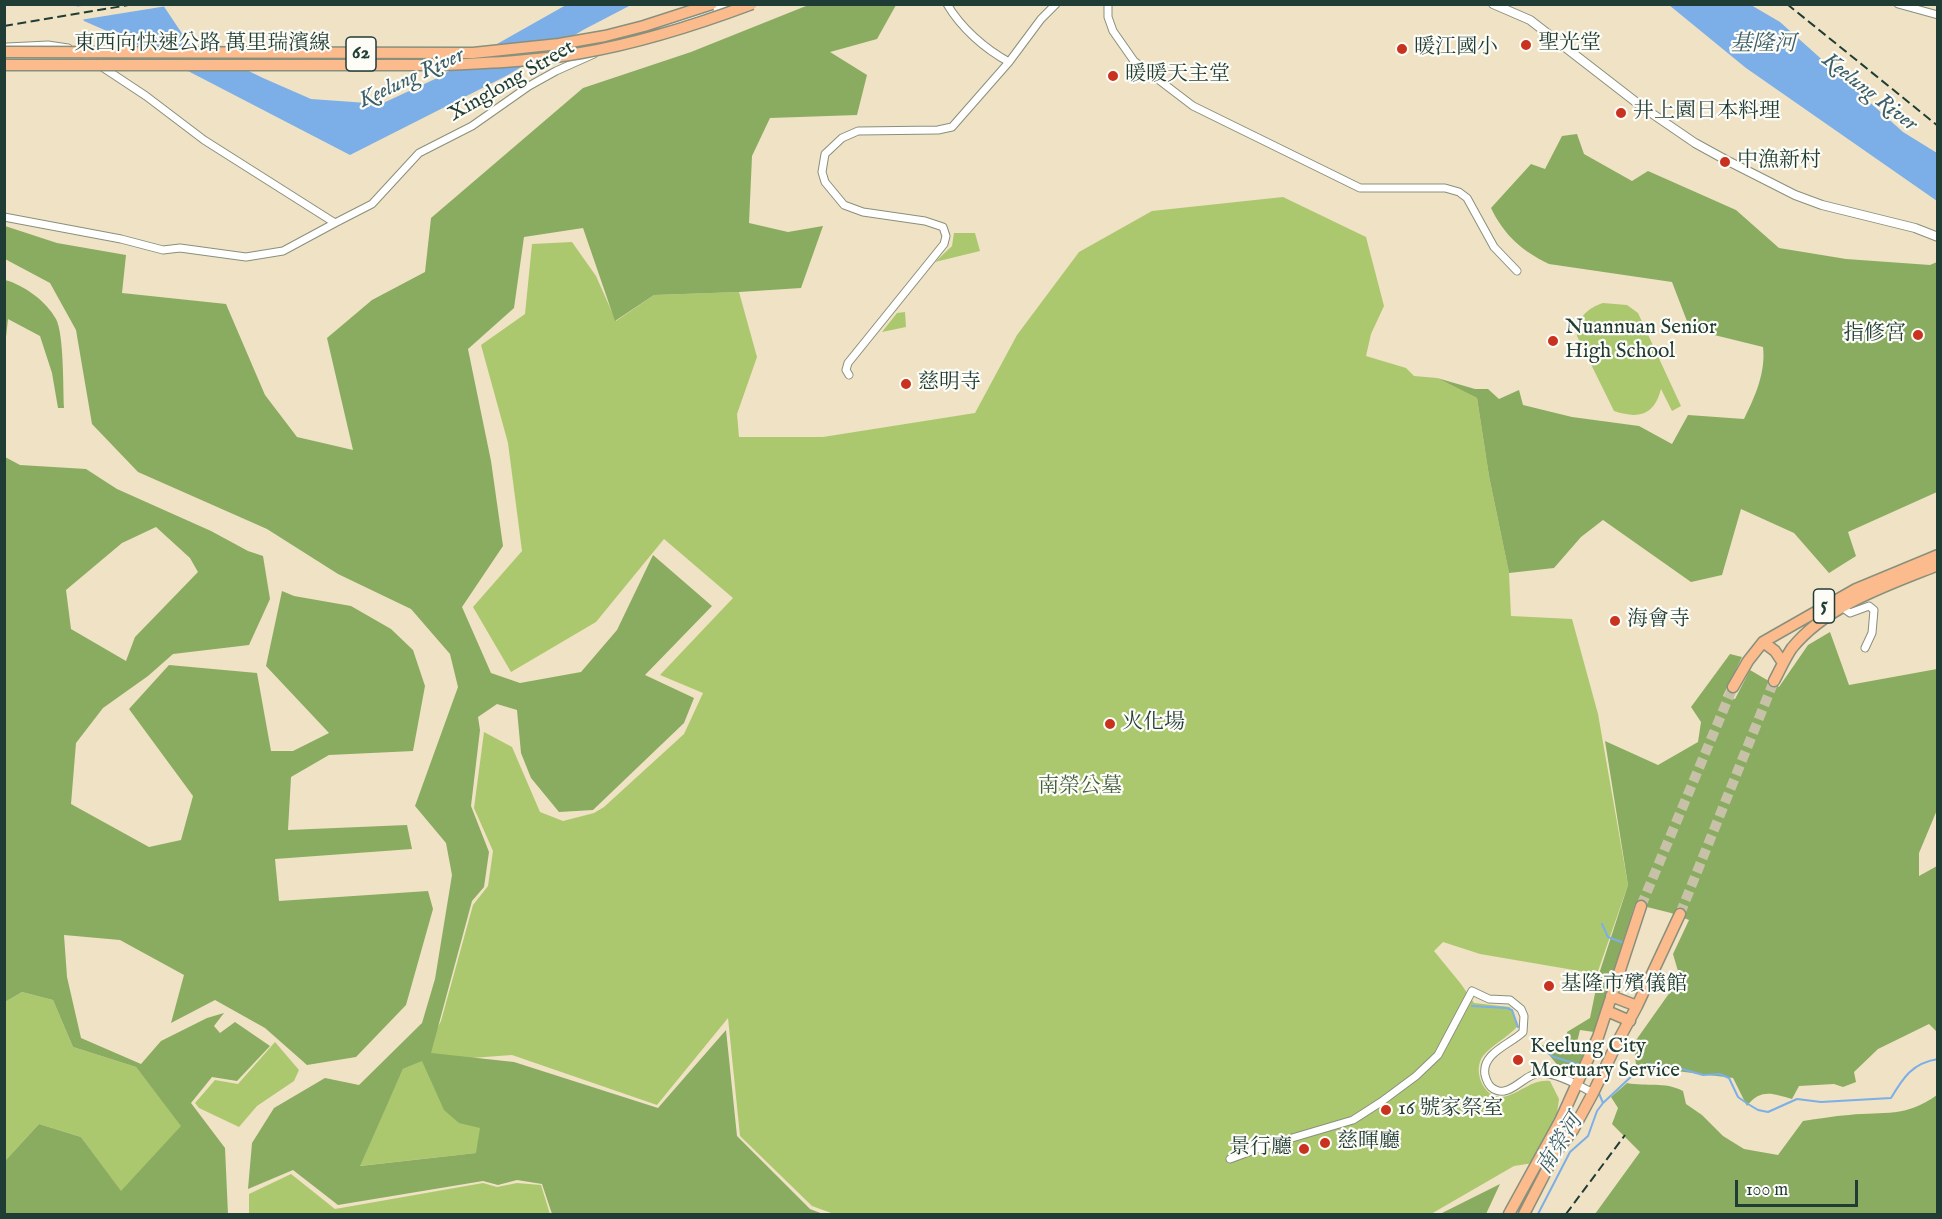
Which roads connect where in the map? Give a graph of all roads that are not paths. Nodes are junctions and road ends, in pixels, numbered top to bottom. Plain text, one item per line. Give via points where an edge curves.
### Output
1 (712, 4) edge
2 (728, 4) edge
3 (752, 4) edge
4 (947, 4) edge
5 (1056, 4) edge
6 (1108, 4) edge
7 (1493, 4) edge
8 (1898, 4) edge
9 (1938, 15) edge
10 (4, 47) edge
11 (4, 52) edge
12 (1009, 62) junction
13 (4, 65) edge
14 (4, 217) edge
15 (335, 223) junction
16 (1938, 237) edge
17 (1517, 271) dead end
18 (849, 375) dead end
19 (1938, 555) edge
20 (1938, 565) edge
21 (1843, 608) junction
22 (1780, 631) junction
23 (1763, 642) junction
24 (1793, 648) junction
25 (1865, 648) dead end
26 (1783, 663) junction
27 (1774, 681) tunnel mouth
28 (1733, 687) tunnel mouth
29 (1641, 906) tunnel mouth
30 (1680, 914) tunnel mouth
31 (1611, 996) junction
32 (1637, 1006) junction
33 (1607, 1011) junction
34 (1630, 1021) junction
35 (1578, 1084) junction
36 (1593, 1093) junction
37 (1230, 1159) dead end
38 (1509, 1215) edge
39 (1524, 1215) edge

1 - 11 main road, 東西向快速公路 萬里瑞濱線 / 62, bridge via 605,36 473,53
2 - 15 street, Xinglong Street via 588,56 529,86 472,126 419,153 372,204
3 - 13 main road, 東西向快速公路 萬里瑞濱線 / 62, bridge via 654,38 509,62
4 - 12 street via 957,21
5 - 12 street
6 - 17 street via 1113,31 1134,61 1193,106 1360,188 1445,188 1459,192 1467,198 1494,247
7 - 16 street via 1530,20 1641,106 1726,160 1822,205
8 - 9 street
10 - 15 street via 48,45 76,49 204,140
12 - 18 street via 952,127 858,131 842,138 825,154 825,182 844,205 863,212 925,221 943,227 946,236 944,244 848,363
14 - 15 street, Xinglong Street via 163,250 180,248 246,257 283,251
19 - 22 main road, 5 via 1856,589
20 - 21 main road, 5
21 - 24 main road, 5
21 - 25 street via 1850,613 1869,606 1874,609 1872,633
22 - 23 main road, 5
22 - 24 main road
23 - 26 main road
23 - 28 main road, 5
24 - 26 main road, 5
26 - 27 main road, 5
29 - 31 main road
30 - 32 main road
31 - 32 main road
31 - 33 main road
32 - 34 main road
33 - 34 main road
33 - 35 main road
34 - 36 main road
35 - 36 street
35 - 37 street via 1543,1073 1505,1091 1491,1088 1484,1071 1487,1062 1518,1037 1524,1016 1510,1000 1489,999 1472,991 1438,1055 1381,1102 1353,1120
35 - 38 main road
36 - 39 main road via 1556,1152

